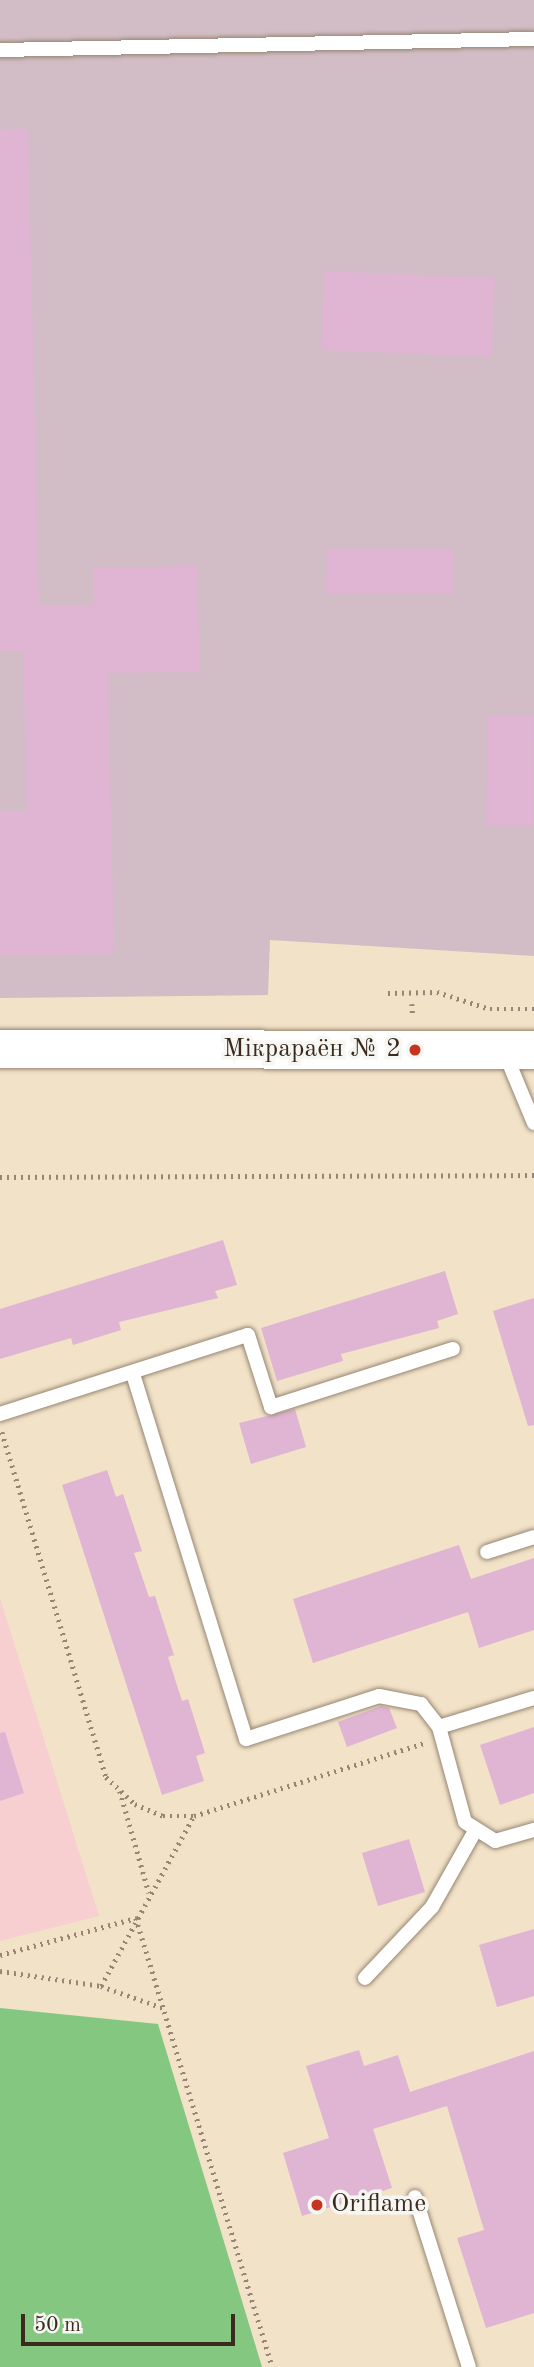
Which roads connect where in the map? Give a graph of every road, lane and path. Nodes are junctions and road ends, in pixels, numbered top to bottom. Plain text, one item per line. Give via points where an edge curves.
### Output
1 (534, 39) edge
2 (0, 50) edge
3 (388, 993) dead end
4 (534, 1009) edge
5 (0, 1049) edge
6 (519, 1050) edge
7 (534, 1123) edge
8 (534, 1175) edge
9 (0, 1177) edge
10 (453, 1349) dead end
11 (133, 1374) junction
12 (0, 1414) edge
13 (0, 1425) edge
14 (534, 1537) edge
15 (487, 1552) dead end
16 (534, 1698) edge
17 (440, 1732) junction
18 (120, 1790) junction
19 (194, 1816) junction
20 (534, 1830) edge
21 (475, 1831) junction
22 (149, 1894) junction
23 (136, 1918) junction
24 (0, 1955) edge
25 (0, 1971) edge
26 (365, 1979) dead end
27 (101, 1986) junction
28 (166, 2009) junction
29 (415, 2197) dead end
30 (272, 2367) edge
31 (469, 2367) edge

1 - 2 lane
3 - 4 path via 437,992 490,1009
5 - 6 main road
6 - 7 lane
8 - 9 path
10 - 11 lane via 271,1407 248,1335
11 - 12 lane
11 - 17 lane via 246,1739 379,1696 421,1704
13 - 18 path via 106,1777
14 - 15 lane
16 - 17 lane
17 - 19 path
17 - 21 lane via 458,1810
18 - 19 path via 135,1804 163,1816
18 - 22 path
19 - 22 path
20 - 21 lane via 495,1841
21 - 26 lane via 432,1907
22 - 23 path
23 - 24 path
23 - 27 path
23 - 28 path
25 - 27 path
27 - 28 path
28 - 30 path
29 - 31 lane

